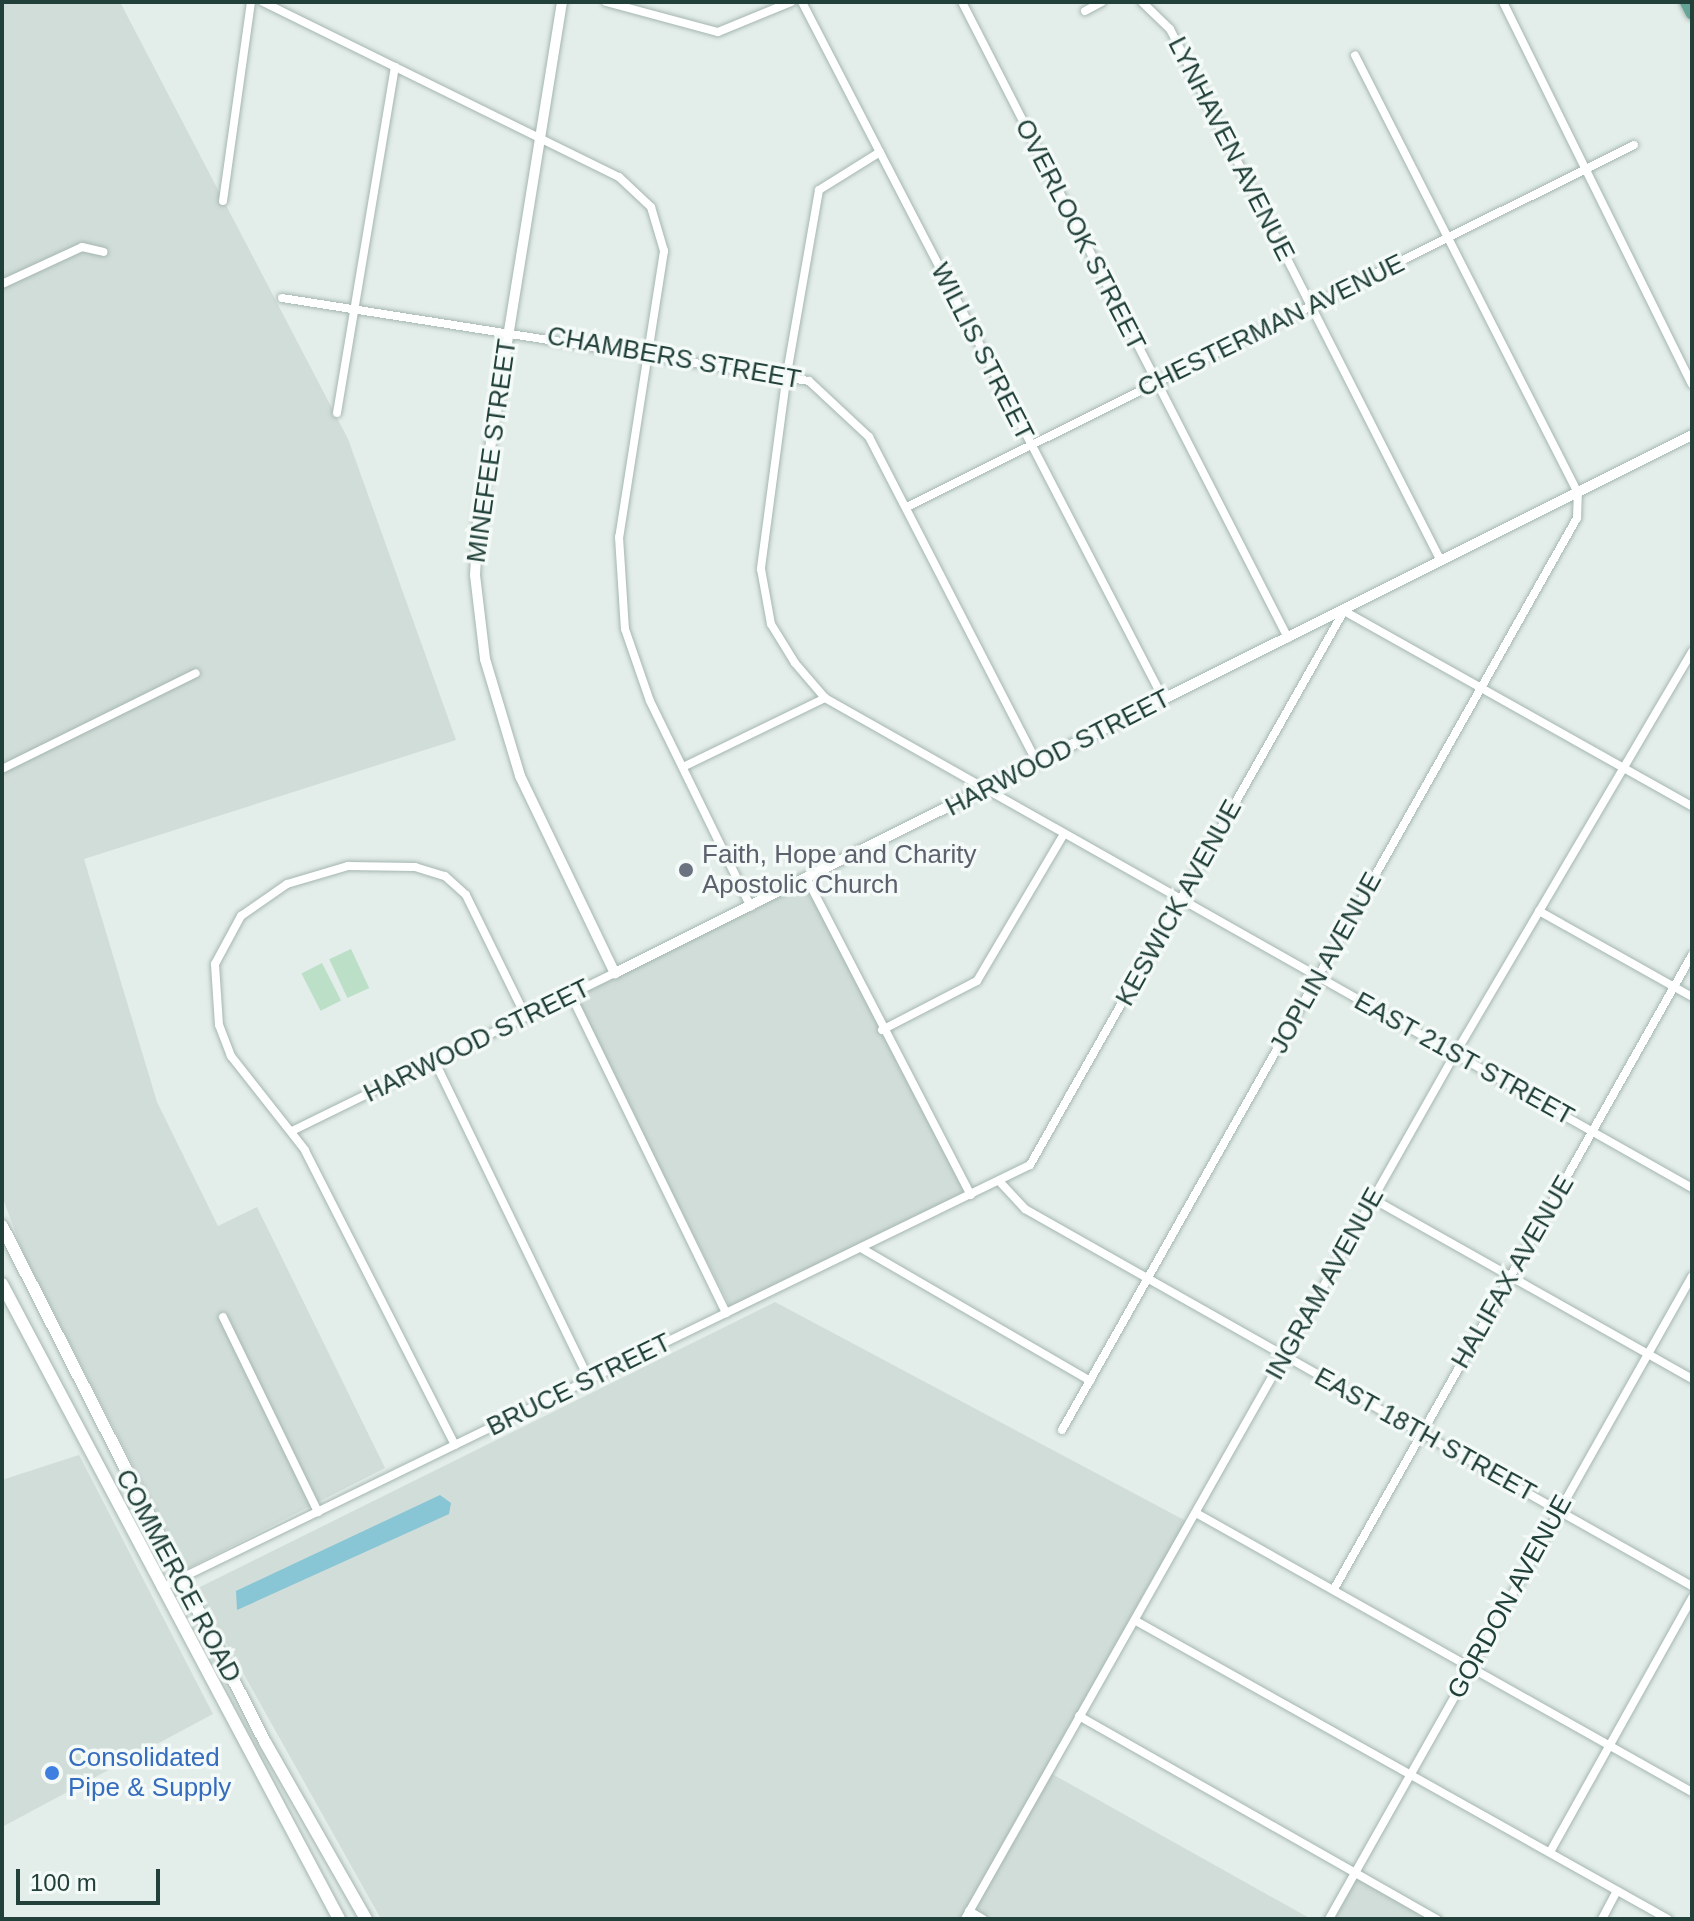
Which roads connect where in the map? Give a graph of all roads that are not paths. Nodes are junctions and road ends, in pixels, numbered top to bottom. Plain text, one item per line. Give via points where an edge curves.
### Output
1 (251, 2) edge
2 (263, 2) edge
3 (562, 2) edge
4 (606, 2) edge
5 (791, 2) edge
6 (802, 2) edge
7 (962, 2) edge
8 (1102, 2) edge
9 (1142, 2) edge
10 (1503, 2) edge
11 (1686, 2) edge
12 (1085, 11) dead end
13 (1692, 14) edge
14 (1355, 56) dead end
15 (395, 67) junction
16 (538, 135) junction
17 (1634, 145) dead end
18 (880, 152) junction
19 (1584, 170) junction
20 (223, 201) dead end
21 (1447, 238) junction
22 (103, 252) dead end
23 (2, 284) edge
24 (282, 298) dead end
25 (357, 305) junction
26 (1312, 306) junction
27 (508, 329) junction
28 (648, 353) junction
29 (787, 373) junction
30 (1155, 384) junction
31 (1692, 384) edge
32 (337, 413) dead end
33 (1692, 435) edge
34 (1030, 446) junction
35 (1578, 493) junction
36 (907, 507) junction
37 (1441, 561) junction
38 (1344, 611) junction
39 (1288, 638) junction
40 (1692, 652) edge
41 (196, 673) dead end
42 (1481, 688) junction
43 (825, 698) junction
44 (1164, 700) junction
45 (1038, 764) junction
46 (683, 767) junction
47 (1624, 768) junction
48 (2, 769) edge
49 (986, 789) junction
50 (1692, 806) edge
51 (1064, 834) junction
52 (807, 879) junction
53 (1181, 900) junction
54 (751, 907) junction
55 (1539, 911) junction
56 (1692, 955) edge
57 (615, 973) junction
58 (1318, 977) junction
59 (1674, 987) junction
60 (571, 995) junction
61 (1692, 997) edge
62 (526, 1017) junction
63 (882, 1030) junction
64 (1455, 1054) junction
65 (435, 1062) junction
66 (292, 1131) junction
67 (1592, 1132) junction
68 (999, 1181) junction
69 (1692, 1188) edge
70 (971, 1195) junction
71 (1373, 1199) junction
72 (2, 1226) edge
73 (861, 1248) junction
74 (1510, 1276) junction
75 (1692, 1276) edge
76 (1148, 1279) junction
77 (2, 1284) edge
78 (726, 1313) junction
79 (223, 1317) dead end
80 (1648, 1354) junction
81 (1284, 1356) junction
82 (1692, 1379) edge
83 (590, 1381) junction
84 (1090, 1381) junction
85 (1062, 1430) dead end
86 (1421, 1433) junction
87 (455, 1445) junction
88 (1559, 1511) junction
89 (318, 1512) junction
90 (1196, 1513) junction
91 (180, 1579) junction
92 (1692, 1586) edge
93 (159, 1589) junction
94 (1334, 1589) junction
95 (1692, 1598) edge
96 (1136, 1621) junction
97 (1471, 1667) junction
98 (1079, 1716) junction
99 (1609, 1746) junction
100 (1411, 1773) junction
101 (1692, 1792) edge
102 (1550, 1852) junction
103 (1356, 1873) junction
104 (1617, 1891) junction
105 (967, 1915) edge
106 (339, 1919) edge
107 (366, 1919) edge
108 (983, 1919) edge
109 (1329, 1919) edge
110 (1437, 1919) edge
111 (1602, 1919) edge
112 (1668, 1919) edge

1 - 20 street
2 - 15 street
3 - 16 street, MINEFEE STREET
4 - 5 street via 718,32
6 - 18 street, WILLIS STREET
7 - 30 street, OVERLOOK STREET
8 - 12 street
9 - 26 street, LYNHAVEN AVENUE via 1170,29
10 - 19 street
11 - 13 main road
14 - 21 street
15 - 16 street
15 - 25 street
16 - 27 street, MINEFEE STREET
16 - 28 street via 634,187 663,241
17 - 19 street, CHESTERMAN AVENUE
18 - 29 street via 819,190
18 - 34 street, WILLIS STREET
19 - 21 street, CHESTERMAN AVENUE
19 - 31 street
21 - 26 street, CHESTERMAN AVENUE
21 - 35 street
22 - 23 street via 82,247
24 - 25 street, CHAMBERS STREET
25 - 27 street, CHAMBERS STREET
25 - 32 street
26 - 30 street, CHESTERMAN AVENUE
26 - 37 street, LYNHAVEN AVENUE
27 - 28 street, CHAMBERS STREET
27 - 57 street, MINEFEE STREET via 477,533 485,659 528,799
28 - 29 street, CHAMBERS STREET
28 - 46 street via 619,537 619,586 636,667
29 - 36 street, CHAMBERS STREET via 815,384 860,424
29 - 43 street via 763,532 763,583 777,637
30 - 34 street, CHESTERMAN AVENUE
30 - 39 street, OVERLOOK STREET
33 - 35 street, HARWOOD STREET
34 - 36 street, CHESTERMAN AVENUE
34 - 44 street, WILLIS STREET
35 - 37 street, HARWOOD STREET
35 - 42 street, JOPLIN AVENUE via 1577,518
36 - 45 street, CHAMBERS STREET
37 - 38 street, HARWOOD STREET
38 - 39 street, HARWOOD STREET
38 - 42 street
38 - 53 street, KESWICK AVENUE
39 - 44 street, HARWOOD STREET
40 - 47 street, INGRAM AVENUE
41 - 48 street
42 - 47 street
42 - 58 street, JOPLIN AVENUE
43 - 46 street
43 - 49 street, EAST 21ST STREET
44 - 45 street, HARWOOD STREET
45 - 49 street, HARWOOD STREET
46 - 54 street
47 - 50 street
47 - 55 street, INGRAM AVENUE
49 - 51 street, EAST 21ST STREET
49 - 52 street, HARWOOD STREET
51 - 53 street, EAST 21ST STREET
51 - 63 street via 977,981
52 - 54 street, HARWOOD STREET
52 - 63 street
53 - 58 street, EAST 21ST STREET
53 - 68 street, KESWICK AVENUE via 1034,1161
54 - 57 street, HARWOOD STREET
55 - 59 street
55 - 64 street, INGRAM AVENUE
56 - 59 street, HALIFAX AVENUE
57 - 60 street, HARWOOD STREET
58 - 64 street, EAST 21ST STREET
58 - 76 street, JOPLIN AVENUE
59 - 61 street
59 - 67 street, HALIFAX AVENUE
60 - 62 street, HARWOOD STREET
60 - 78 street
62 - 65 street, HARWOOD STREET
62 - 66 street via 466,895 445,876 415,867 313,874 262,897 225,940 215,964 219,1025 231,1056
63 - 70 street
64 - 67 street, EAST 21ST STREET
64 - 71 street, INGRAM AVENUE
65 - 66 street, HARWOOD STREET
65 - 83 street
66 - 87 street
67 - 69 street, EAST 21ST STREET
67 - 74 street, HALIFAX AVENUE
68 - 70 street, BRUCE STREET
68 - 76 street, EAST 18TH STREET via 1025,1209
70 - 73 street, BRUCE STREET
71 - 74 street
71 - 81 street, INGRAM AVENUE
72 - 91 main road, COMMERCE ROAD
73 - 78 street, BRUCE STREET
73 - 84 street
74 - 80 street
74 - 86 street, HALIFAX AVENUE
75 - 80 street, GORDON AVENUE
76 - 81 street, EAST 18TH STREET
76 - 84 street, JOPLIN AVENUE
77 - 93 main road, COMMERCE ROAD
78 - 83 street, BRUCE STREET
79 - 89 street
80 - 82 street
80 - 88 street, GORDON AVENUE
81 - 86 street, EAST 18TH STREET
81 - 90 street, INGRAM AVENUE
83 - 87 street, BRUCE STREET
84 - 85 street, JOPLIN AVENUE
86 - 88 street, EAST 18TH STREET
86 - 94 street, HALIFAX AVENUE
87 - 89 street, BRUCE STREET
88 - 92 street, EAST 18TH STREET
88 - 97 street, GORDON AVENUE
89 - 91 street, BRUCE STREET
90 - 94 street
90 - 96 street, INGRAM AVENUE
91 - 93 street, BRUCE STREET
91 - 107 main road, COMMERCE ROAD
93 - 106 main road, COMMERCE ROAD
94 - 97 street
95 - 99 street
96 - 98 street, INGRAM AVENUE
96 - 100 street
97 - 99 street
97 - 100 street, GORDON AVENUE
98 - 103 street
98 - 105 street, INGRAM AVENUE
99 - 101 street
99 - 102 street
100 - 102 street
100 - 103 street, GORDON AVENUE
102 - 104 street
103 - 109 street, GORDON AVENUE
103 - 110 street
104 - 111 street
104 - 112 street
105 - 108 street

